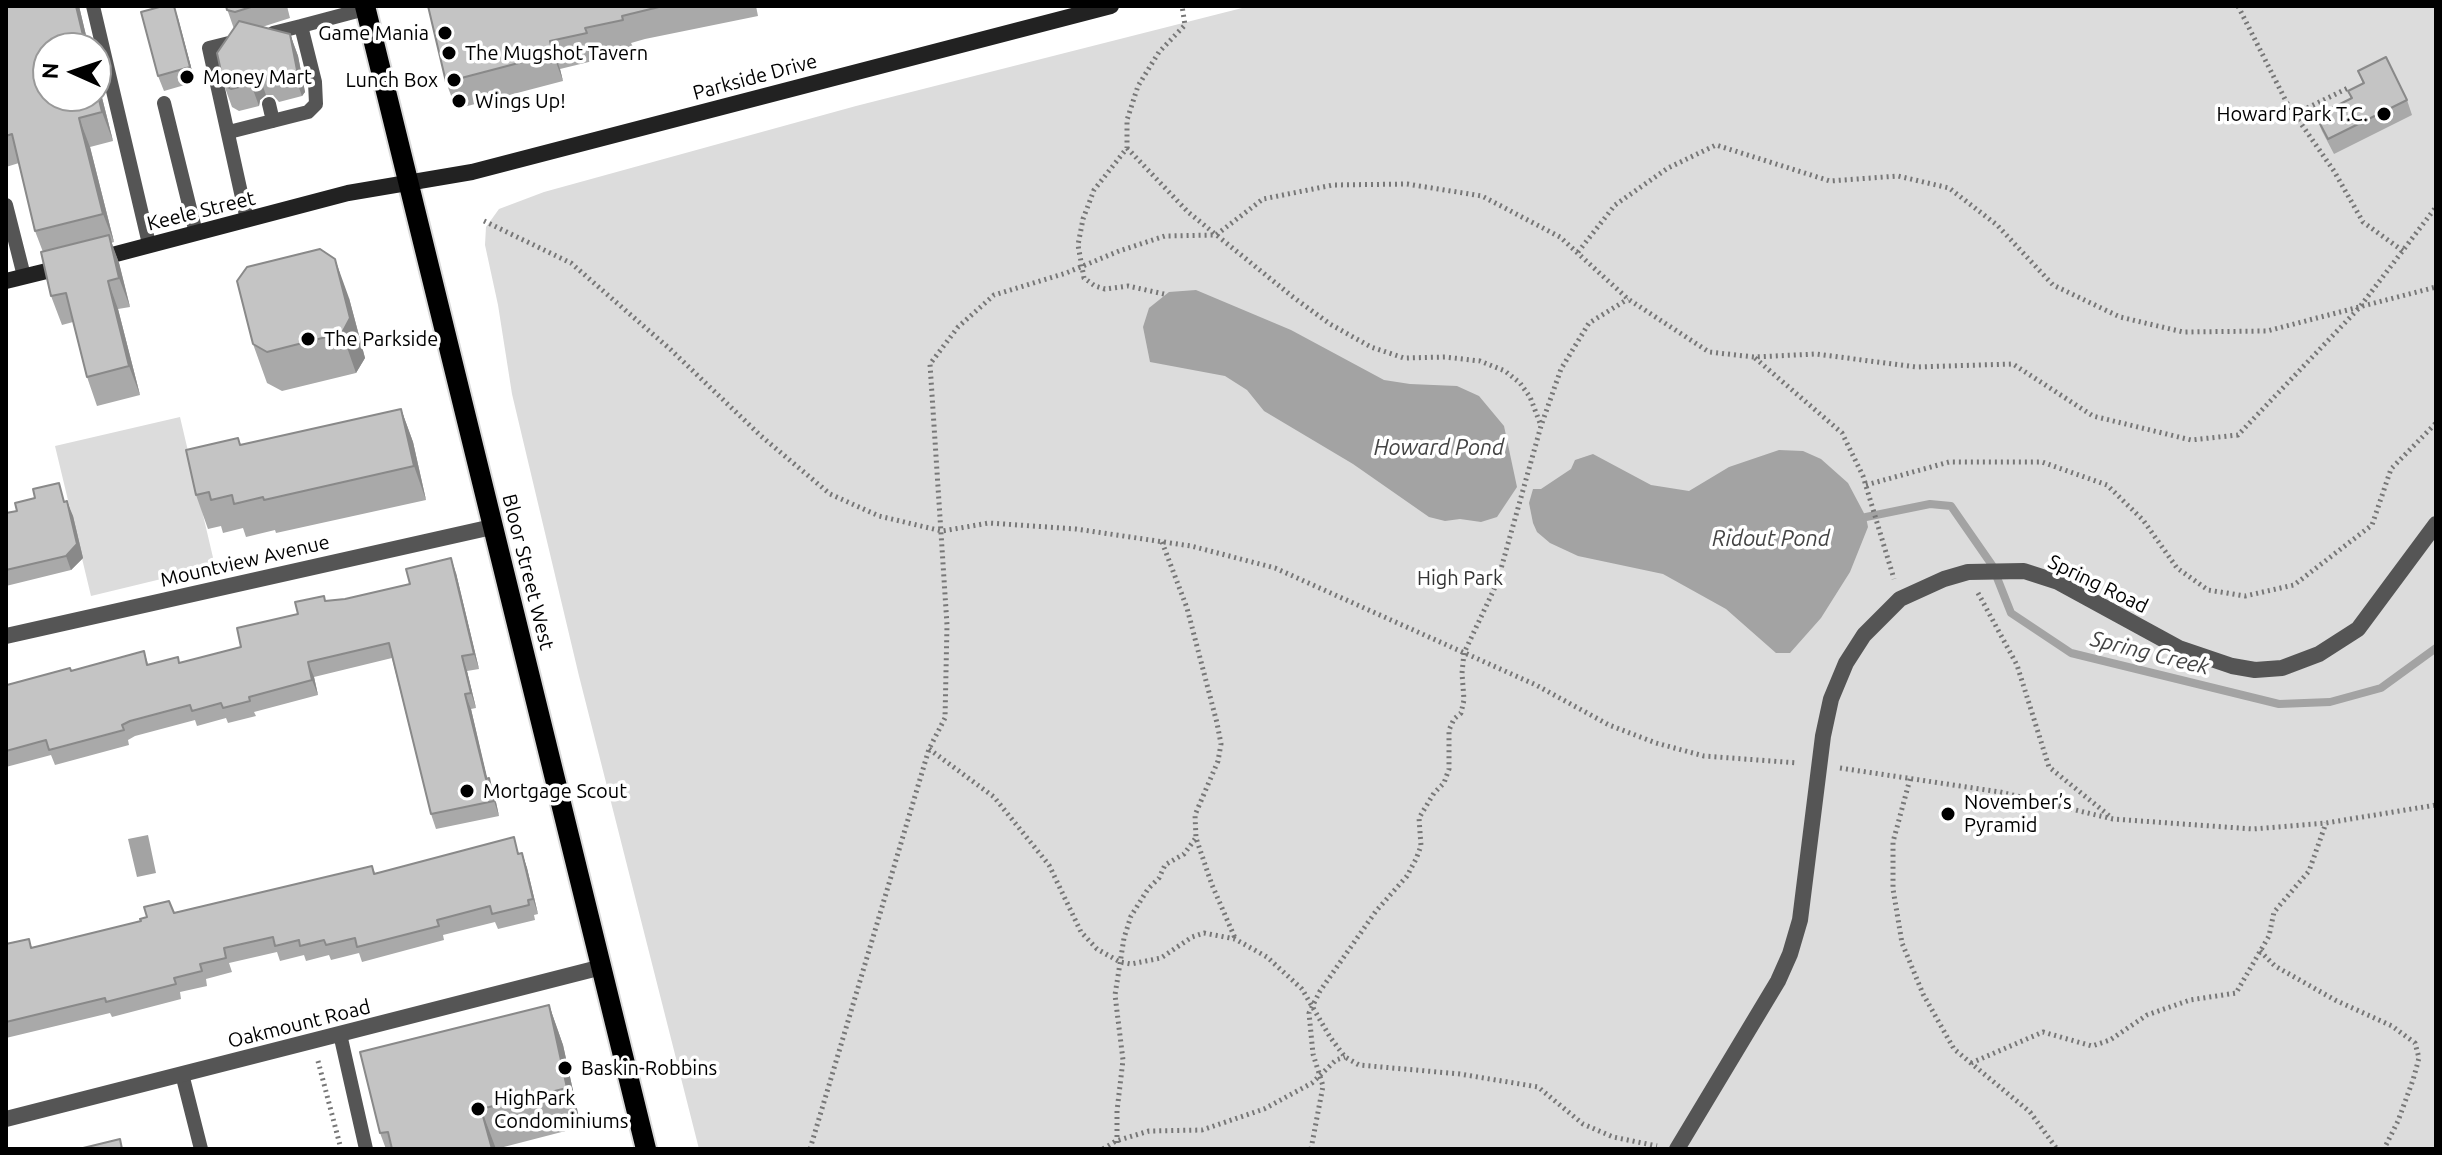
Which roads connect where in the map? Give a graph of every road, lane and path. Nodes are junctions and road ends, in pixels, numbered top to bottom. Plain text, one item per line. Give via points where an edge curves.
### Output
1 (93, 6) edge
2 (1111, 6) edge
3 (1182, 6) edge
4 (2238, 6) edge
5 (365, 8) edge
6 (301, 26) junction
7 (273, 33) edge
8 (237, 41) edge
9 (2348, 88) edge
10 (164, 103) dead end
11 (269, 104) dead end
12 (2295, 115) junction
13 (273, 121) junction
14 (229, 132) junction
15 (1127, 148) junction
16 (408, 184) junction
17 (6, 205) edge
18 (2436, 207) edge
19 (247, 220) junction
20 (484, 221) dead end
21 (196, 233) junction
22 (1216, 235) junction
23 (149, 244) junction
24 (2403, 251) junction
25 (1578, 252) junction
26 (1080, 267) junction
27 (24, 276) junction
28 (6, 281) edge
29 (2436, 287) edge
30 (1164, 294) dead end
31 (1628, 299) junction
32 (2359, 308) junction
33 (1754, 357) junction
34 (2436, 423) edge
35 (1541, 426) junction
36 (1866, 485) junction
37 (2436, 524) edge
38 (492, 527) junction
39 (942, 531) junction
40 (1162, 542) junction
41 (1968, 572) junction
42 (1900, 599) junction
43 (6, 636) edge
44 (1464, 653) junction
45 (929, 749) junction
46 (1821, 765) junction
47 (1910, 779) junction
48 (2436, 805) edge
49 (2113, 819) junction
50 (2326, 823) junction
51 (1196, 838) junction
52 (1235, 939) junction
53 (2260, 951) junction
54 (1120, 962) junction
55 (602, 967) junction
56 (1313, 1005) junction
57 (340, 1034) junction
58 (313, 1041) junction
59 (1345, 1057) junction
60 (1971, 1063) junction
61 (182, 1074) junction
62 (1320, 1077) junction
63 (6, 1119) edge
64 (1116, 1141) junction
65 (201, 1149) edge
66 (341, 1149) edge
67 (366, 1149) edge
68 (646, 1149) edge
69 (810, 1149) edge
70 (1103, 1149) edge
71 (1117, 1149) edge
72 (1311, 1149) edge
73 (1670, 1149) edge
74 (1677, 1149) edge
75 (2057, 1149) edge
76 (2384, 1149) edge

1 - 23 lane
2 - 16 main road, Parkside Drive via 472,172
3 - 15 path via 1185,25 1159,52 1138,86 1127,120
4 - 12 path
5 - 6 lane
5 - 16 main road, Bloor Street West
6 - 7 lane
6 - 13 lane via 316,104 308,112
8 - 14 lane via 209,48
9 - 12 path
10 - 21 lane
11 - 13 lane
12 - 24 path via 2363,222
13 - 14 lane
14 - 19 lane
15 - 22 path
15 - 26 path via 1094,190 1078,245
16 - 19 main road, Keele Street via 348,193
16 - 38 main road, Bloor Street West
17 - 27 lane
18 - 24 path
19 - 21 main road, Keele Street
20 - 39 path via 571,263 830,494 879,516
21 - 23 main road, Keele Street
22 - 25 path via 1263,199 1333,185 1407,184 1482,196
22 - 26 path via 1165,236
22 - 35 path via 1330,324 1371,347 1404,358 1480,361 1505,371 1530,397
23 - 27 main road, Keele Street
24 - 32 path
25 - 31 path
25 - 32 path via 1615,205 1668,168 1716,145 1830,181 1898,176 1949,188 1997,225 2053,285 2120,317 2183,332 2267,331
26 - 30 path via 1095,286
26 - 39 path via 994,295 958,327 930,364
27 - 28 main road, Keele Street
29 - 32 path
31 - 33 path via 1709,352
31 - 35 path via 1589,323 1561,369
32 - 33 path via 2238,435 2191,440 2093,416 2013,364 1916,367 1816,354
33 - 36 path via 1842,433
34 - 36 path via 2391,469 2372,525 2294,585 2245,596 2208,590 2177,568 2143,520 2107,485 2042,462 1949,462
35 - 44 path via 1497,583
36 - 42 path
37 - 41 street, Spring Road via 2358,629 2319,654 2282,668 2232,666 2179,648 2058,582 2024,571
38 - 43 street, Mountview Avenue
38 - 55 main road, Bloor Street West
39 - 40 path via 989,523
39 - 45 path via 945,718
40 - 44 path via 1275,568
40 - 51 path via 1187,608 1221,744 1195,815
41 - 42 street, Spring Road
41 - 49 path via 2017,665 2049,767
42 - 46 street, Spring Road via 1864,635 1846,663 1831,699
44 - 46 path via 1656,743 1704,756
44 - 56 path via 1464,700 1449,730 1449,769 1419,818 1421,846 1416,859
45 - 54 path via 994,797 1049,865 1081,932
45 - 69 path
46 - 47 path
46 - 74 street, Spring Road via 1800,920 1790,954
47 - 49 path via 2000,792
47 - 60 path via 1893,842 1893,889 1902,943 1954,1049
48 - 50 path
49 - 50 path via 2253,829
50 - 53 path via 2309,871 2274,912
51 - 52 path
51 - 54 path via 1184,854 1165,865 1131,916
52 - 54 path via 1204,933 1161,958
52 - 56 path via 1286,972
53 - 60 path via 2236,993 2190,1000 2147,1015 2092,1046 2043,1032
53 - 76 path via 2275,966 2415,1043 2419,1058 2413,1080
54 - 64 path via 1115,995 1123,1060
55 - 57 street, Oakmount Road
55 - 68 main road, Bloor Street West
56 - 59 path
56 - 62 path via 1309,1031
57 - 58 street, Oakmount Road
57 - 67 lane
58 - 61 street, Oakmount Road
58 - 66 path
59 - 62 path
59 - 73 path via 1359,1065 1538,1087 1583,1124 1613,1137
60 - 75 path via 2030,1112
61 - 63 street, Oakmount Road
61 - 65 lane
62 - 64 path via 1276,1104 1202,1130 1149,1131
62 - 72 path via 1322,1095
64 - 70 path
64 - 71 path

